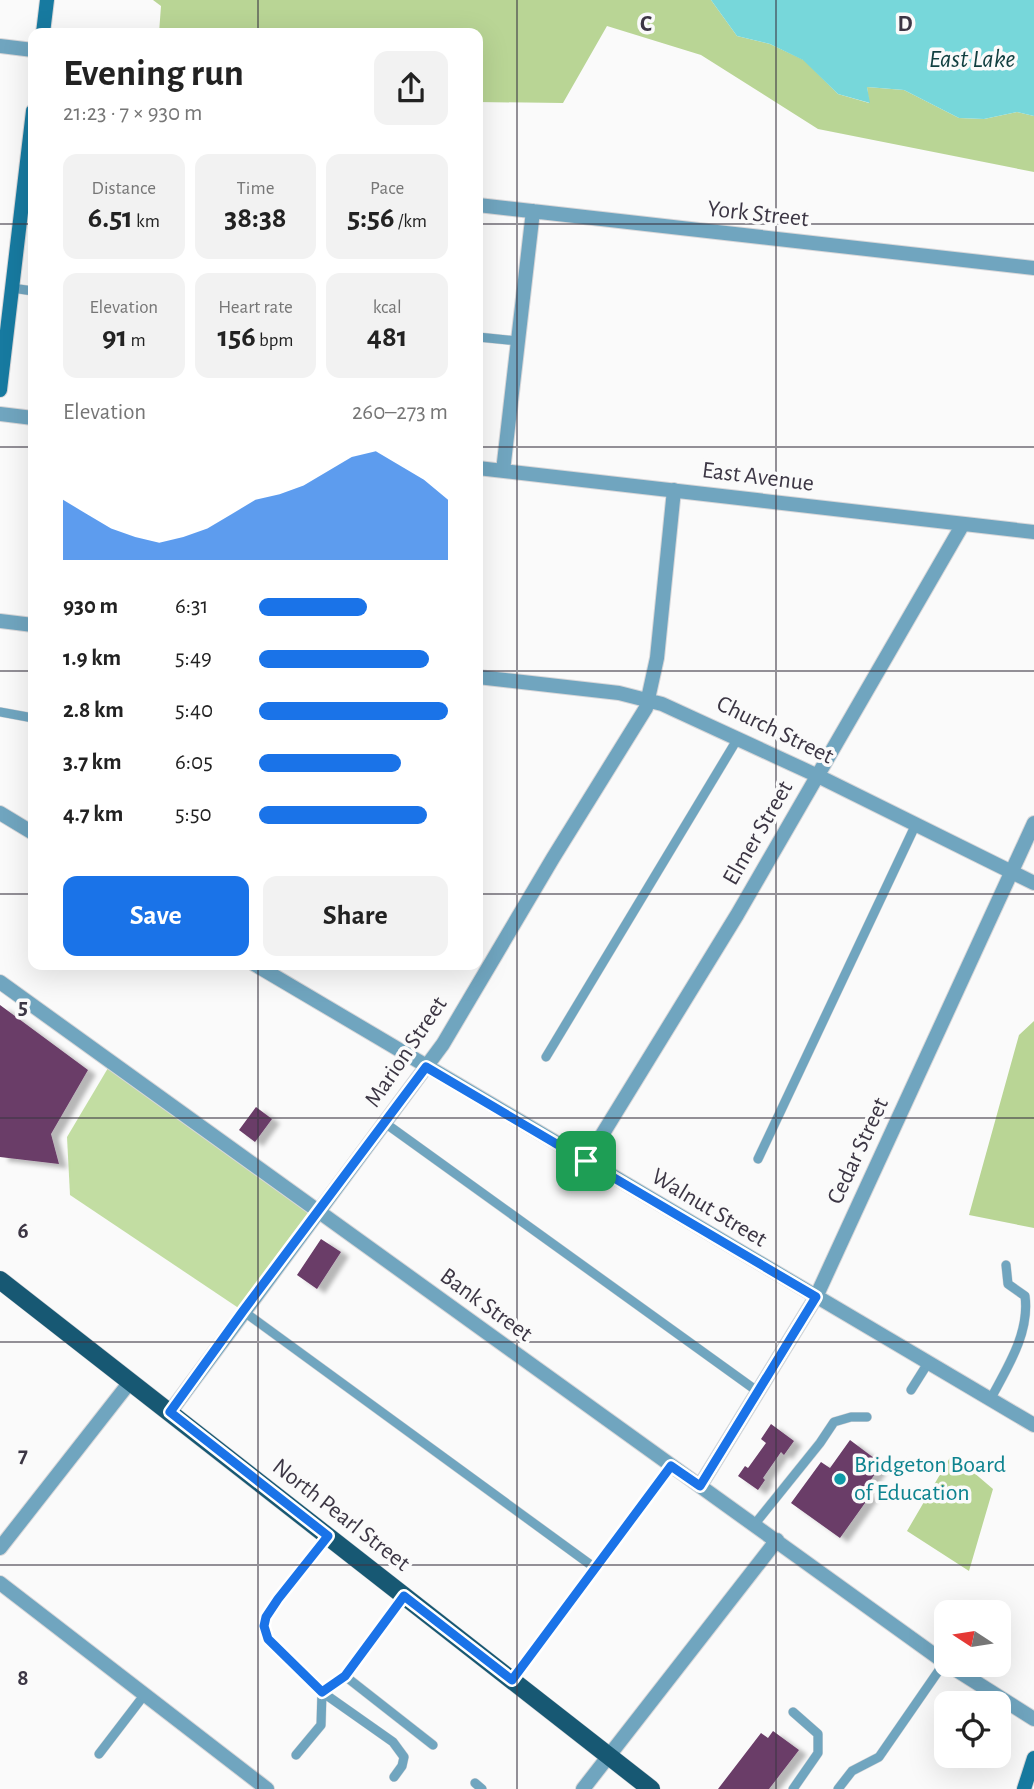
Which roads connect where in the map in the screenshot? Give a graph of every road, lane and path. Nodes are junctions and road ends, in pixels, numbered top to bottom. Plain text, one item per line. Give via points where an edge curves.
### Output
1 (47, 0) edge
2 (44, 28) edge
3 (0, 46) edge
4 (28, 49) edge
5 (28, 177) edge
6 (483, 206) edge
7 (533, 211) junction
8 (1034, 268) edge
9 (12, 288) junction
10 (28, 290) edge
11 (483, 338) edge
12 (518, 341) junction
13 (0, 390) edge
14 (0, 414) edge
15 (28, 417) edge
16 (483, 469) edge
17 (503, 471) junction
18 (674, 490) junction
19 (963, 523) junction
20 (1034, 532) edge
21 (0, 621) edge
22 (28, 624) edge
23 (483, 678) edge
24 (648, 700) junction
25 (0, 712) edge
26 (28, 717) edge
27 (738, 738) junction
28 (818, 776) junction
29 (0, 813) edge
30 (1034, 823) edge
31 (916, 824) junction
32 (28, 830) edge
33 (1012, 872) junction
34 (1034, 883) edge
35 (264, 970) edge
36 (0, 982) edge
37 (546, 1057) dead end
38 (426, 1067) junction
39 (385, 1123) junction
40 (758, 1159) dead end
41 (586, 1161) junction
42 (318, 1212) junction
43 (1006, 1265) dead end
44 (0, 1280) edge
45 (816, 1297) junction
46 (243, 1311) junction
47 (928, 1363) junction
48 (130, 1382) junction
49 (911, 1390) dead end
50 (757, 1391) junction
51 (990, 1400) junction
52 (170, 1412) junction
53 (867, 1417) dead end
54 (1034, 1425) edge
55 (671, 1466) junction
56 (700, 1486) junction
57 (754, 1525) junction
58 (328, 1536) junction
59 (777, 1540) junction
60 (0, 1548) edge
61 (595, 1568) junction
62 (0, 1583) edge
63 (404, 1596) junction
64 (934, 1655) edge
65 (345, 1676) junction
66 (937, 1677) edge
67 (967, 1677) edge
68 (512, 1680) junction
69 (322, 1692) junction
70 (145, 1695) junction
71 (793, 1712) dead end
72 (1034, 1718) edge
73 (433, 1745) dead end
74 (99, 1754) dead end
75 (296, 1755) dead end
76 (609, 1756) junction
77 (1034, 1758) edge
78 (394, 1777) dead end
79 (267, 1789) edge
80 (583, 1789) edge
81 (652, 1789) edge
82 (793, 1789) edge
83 (838, 1789) edge
84 (1024, 1789) edge

1 - 2 main road
3 - 4 street
5 - 9 main road
6 - 7 street, York Street
7 - 8 street, York Street
7 - 12 street
9 - 10 lane
9 - 13 main road
11 - 12 lane
12 - 17 street
14 - 15 street
16 - 17 street, East Avenue
17 - 18 street, East Avenue
18 - 19 street, East Avenue
18 - 24 street, Marion Street via 657,658
19 - 20 street, East Avenue
19 - 28 street, Elmer Street
21 - 22 street
23 - 24 street, Church Street
24 - 27 street, Church Street
24 - 38 street, Marion Street
25 - 26 lane
27 - 28 street, Church Street
27 - 37 lane
28 - 31 street, Church Street
28 - 41 street, Elmer Street
29 - 32 street
30 - 33 street, Cedar Street
31 - 33 street, Church Street
31 - 40 lane
33 - 34 street, Church Street
33 - 45 street, Cedar Street
35 - 38 street, Walnut Street
36 - 42 street, Bank Street
38 - 39 street, Marion Street
38 - 41 street, Walnut Street
39 - 42 street, Marion Street
39 - 50 lane
41 - 45 street, Walnut Street
42 - 46 street, Marion Street
42 - 55 street, Bank Street
43 - 51 lane via 1008,1284 1025,1296 1027,1310 1017,1349
44 - 48 main road, North Pearl Street
45 - 47 street, Walnut Street
45 - 50 street, Cedar Street
46 - 52 street, Marion Street
46 - 61 lane
47 - 49 lane
47 - 51 street, Walnut Street
48 - 52 main road, North Pearl Street
48 - 60 street
50 - 56 street, Cedar Street
51 - 54 street, Walnut Street
52 - 58 main road, North Pearl Street
53 - 57 lane via 834,1422
55 - 56 street, Bank Street
55 - 61 lane
56 - 57 street, Bank Street
57 - 59 street, Bank Street
58 - 63 main road, North Pearl Street
58 - 69 lane via 278,1599 264,1626 268,1639
59 - 64 street, Bank Street
59 - 76 street
61 - 68 lane
62 - 70 street
63 - 65 lane
63 - 68 main road, North Pearl Street
65 - 69 lane
65 - 73 lane
66 - 83 lane via 879,1757 852,1771
67 - 72 street, Bank Street
68 - 76 main road, North Pearl Street
69 - 75 lane via 321,1725
69 - 78 lane via 393,1742 404,1756
70 - 74 lane
70 - 79 street
71 - 82 lane via 818,1734 818,1754
76 - 80 street
76 - 81 main road, North Pearl Street
77 - 84 main road

